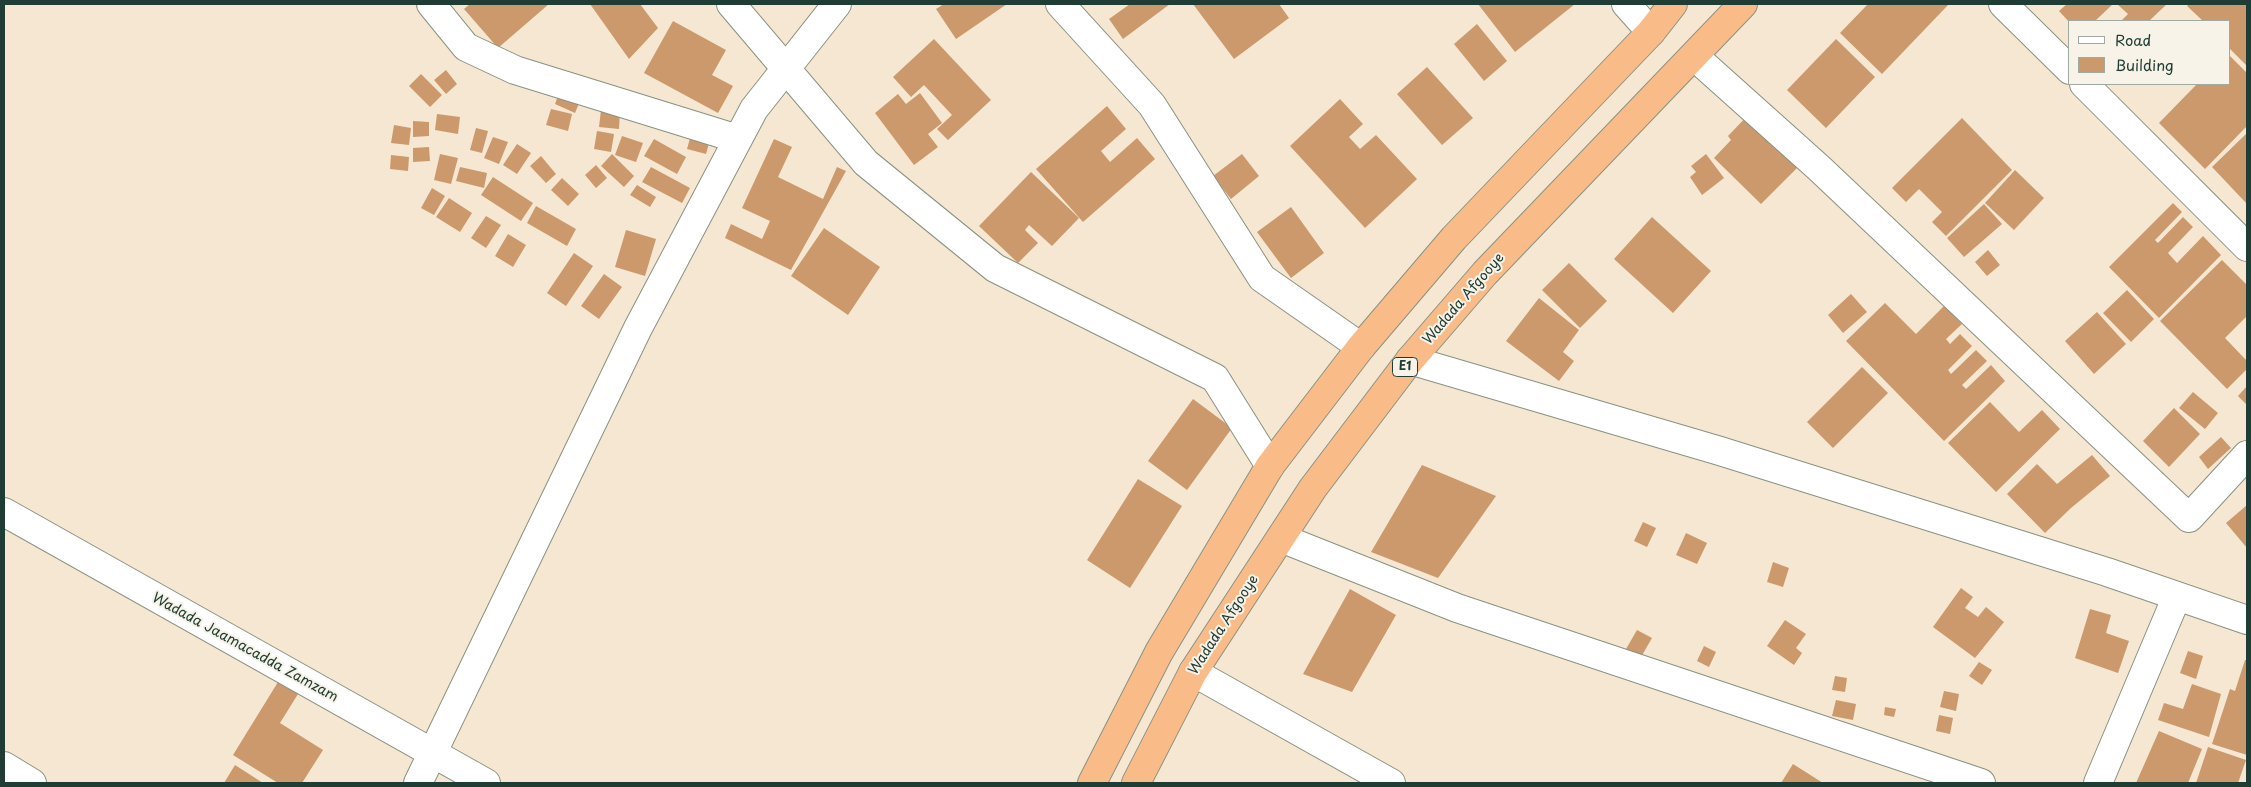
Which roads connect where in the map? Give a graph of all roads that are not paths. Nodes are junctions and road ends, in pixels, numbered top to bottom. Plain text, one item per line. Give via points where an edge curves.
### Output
1 (430, 4) edge
2 (731, 4) edge
3 (837, 4) edge
4 (1060, 4) edge
5 (1626, 4) edge
6 (1673, 4) edge
7 (1743, 4) edge
8 (2003, 4) edge
9 (1651, 32) junction
10 (1694, 56) junction
11 (786, 68) junction
12 (2068, 68) edge
13 (2085, 85) edge
14 (738, 139) junction
15 (2247, 247) edge
16 (1362, 348) junction
17 (1410, 360) junction
18 (2247, 455) edge
19 (1270, 466) junction
20 (4, 512) edge
21 (1281, 538) junction
22 (2177, 596) junction
23 (2247, 620) edge
24 (1193, 672) junction
25 (433, 754) junction
26 (4, 766) edge
27 (32, 783) edge
28 (418, 783) edge
29 (486, 783) edge
30 (1092, 783) edge
31 (1136, 783) edge
32 (1391, 783) edge
33 (1981, 783) edge
34 (2098, 783) edge

1 - 14 street via 466,47 515,70
2 - 11 street
3 - 11 street
4 - 16 street via 1152,105 1262,278
5 - 9 street
6 - 9 highway
7 - 10 highway, Wadada Afgooye / E1
8 - 12 street
9 - 16 highway via 1454,238
10 - 17 highway, Wadada Afgooye / E1 via 1485,273
10 - 18 street via 1819,168 2190,518
11 - 14 street via 754,109
11 - 19 street via 866,163 995,268 1214,378
13 - 15 street
14 - 25 street via 638,328
16 - 19 highway
17 - 21 highway, Wadada Afgooye / E1 via 1313,488
17 - 22 street via 1730,454
19 - 30 highway via 1159,652
20 - 25 street, Wadada Jaamacadda Zamzam
21 - 24 highway, Wadada Afgooye / E1
21 - 33 street via 1457,608
22 - 23 street
22 - 34 street
24 - 31 highway, Wadada Afgooye / E1
24 - 32 street
25 - 28 street
25 - 29 street, Wadada Jaamacadda Zamzam
26 - 27 street

